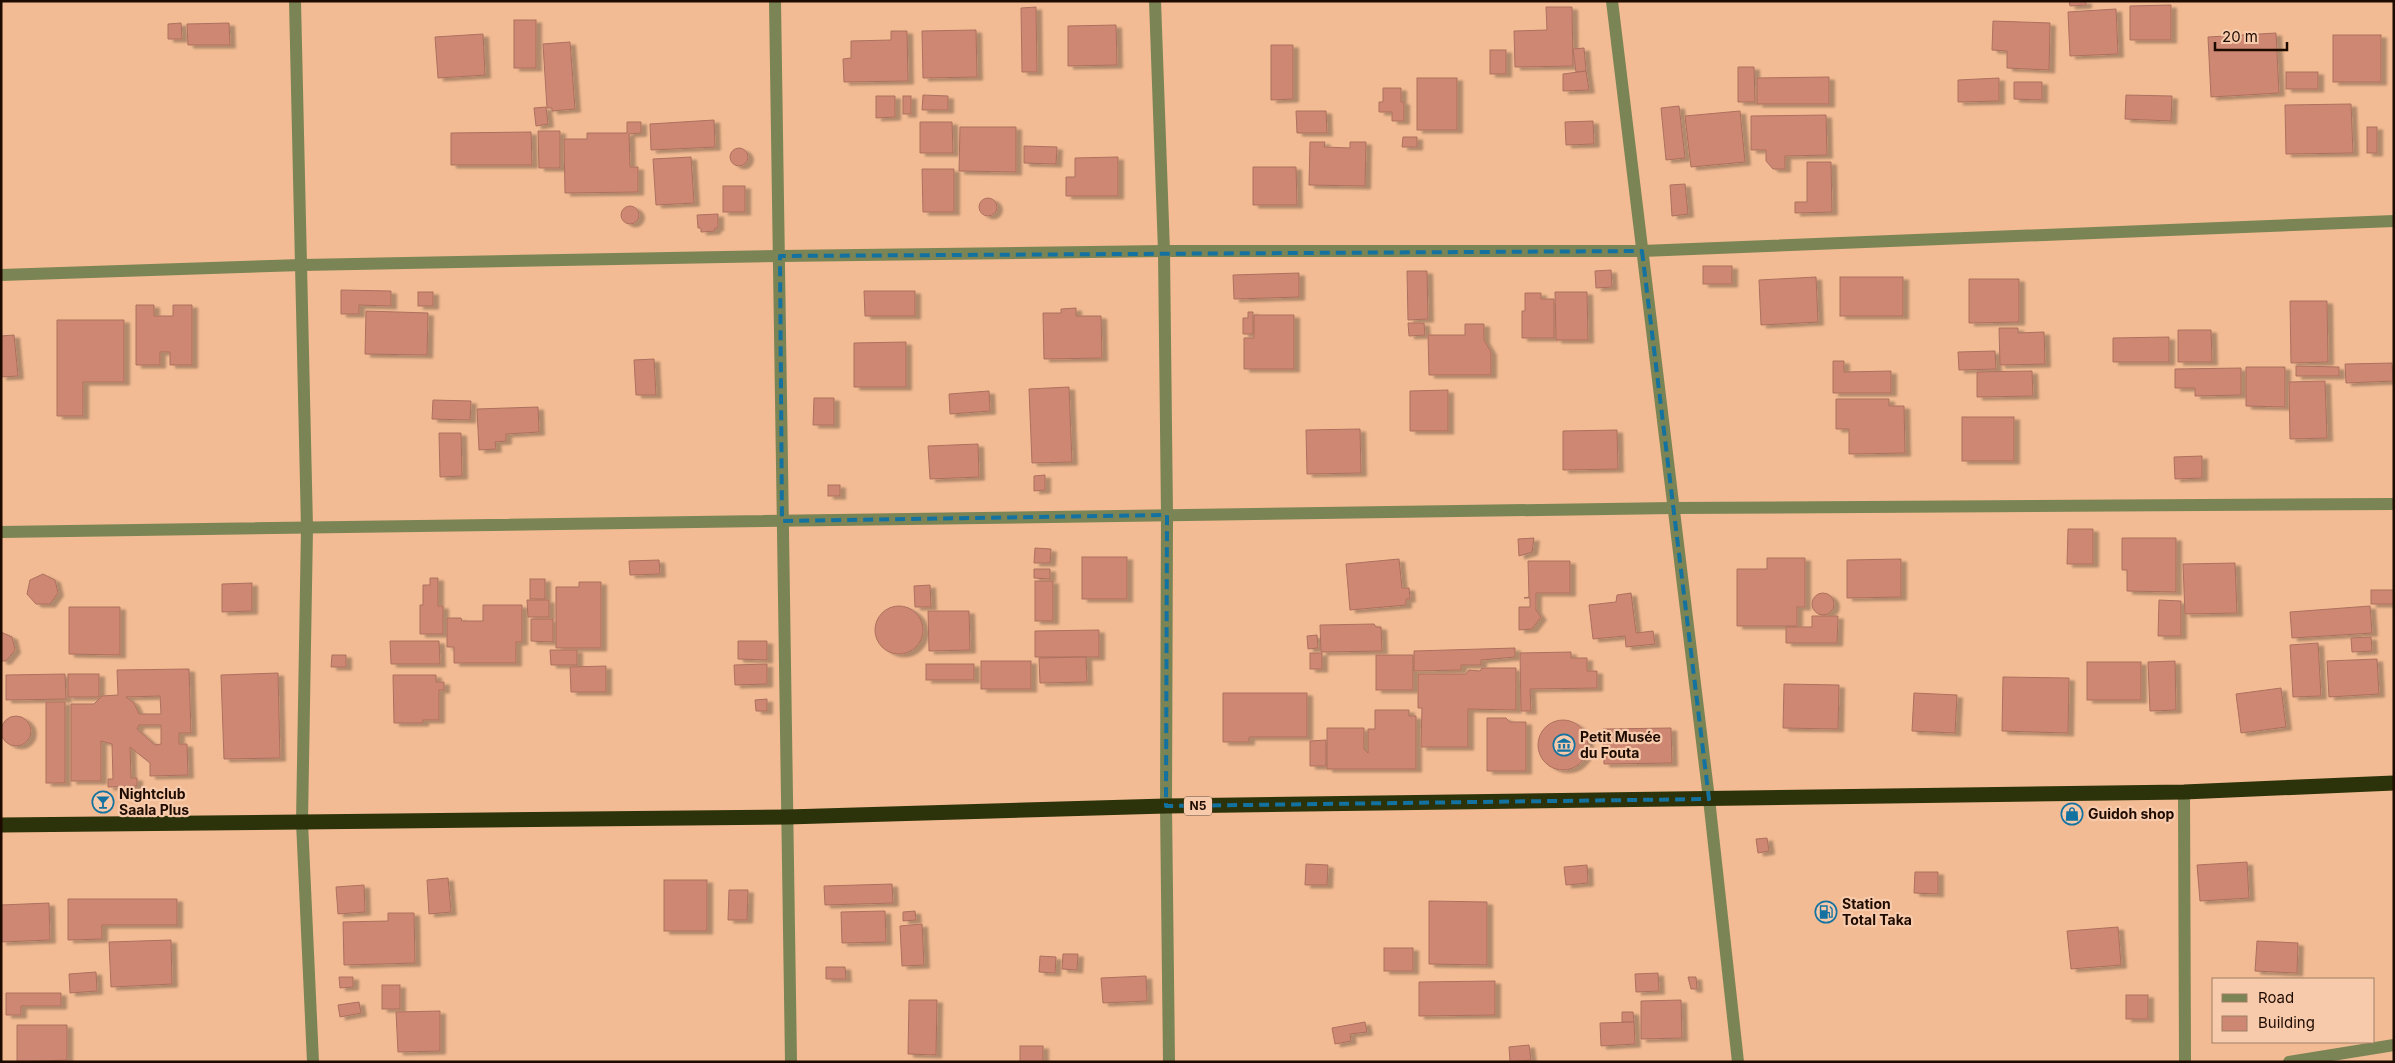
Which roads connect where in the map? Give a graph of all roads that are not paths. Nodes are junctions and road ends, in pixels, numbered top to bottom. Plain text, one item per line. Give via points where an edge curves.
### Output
1 (295, 1) edge
2 (775, 1) edge
3 (1155, 1) edge
4 (1612, 1) edge
5 (2394, 221) edge
6 (1642, 251) junction
7 (1164, 252) junction
8 (780, 256) junction
9 (302, 265) junction
10 (1, 275) edge
11 (2394, 504) edge
12 (1673, 508) junction
13 (1167, 515) junction
14 (782, 521) junction
15 (307, 528) junction
16 (1, 532) edge
17 (2394, 783) edge
18 (2184, 792) junction
19 (1709, 799) junction
20 (1166, 806) junction
21 (787, 817) junction
22 (302, 822) junction
23 (1, 825) edge
24 (2394, 1045) edge
25 (313, 1062) edge
26 (791, 1062) edge
27 (1169, 1062) edge
28 (1738, 1062) edge
29 (2185, 1062) edge
30 (2288, 1062) edge

1 - 9 street
2 - 8 street
3 - 7 street
4 - 6 street
5 - 6 street
6 - 7 street
6 - 12 street
7 - 8 street
7 - 13 street
8 - 9 street
8 - 14 street
9 - 10 street
9 - 15 street
11 - 12 street
12 - 13 street
12 - 19 street
13 - 14 street
13 - 20 street
14 - 15 street
14 - 21 street
15 - 16 street
15 - 22 street
17 - 18 highway, N5
18 - 19 highway, N5
18 - 29 street
19 - 20 highway, N5
19 - 28 street
20 - 21 highway, N5
20 - 27 street
21 - 22 highway, N5
21 - 26 street
22 - 23 highway, N5
22 - 25 street
24 - 30 street

